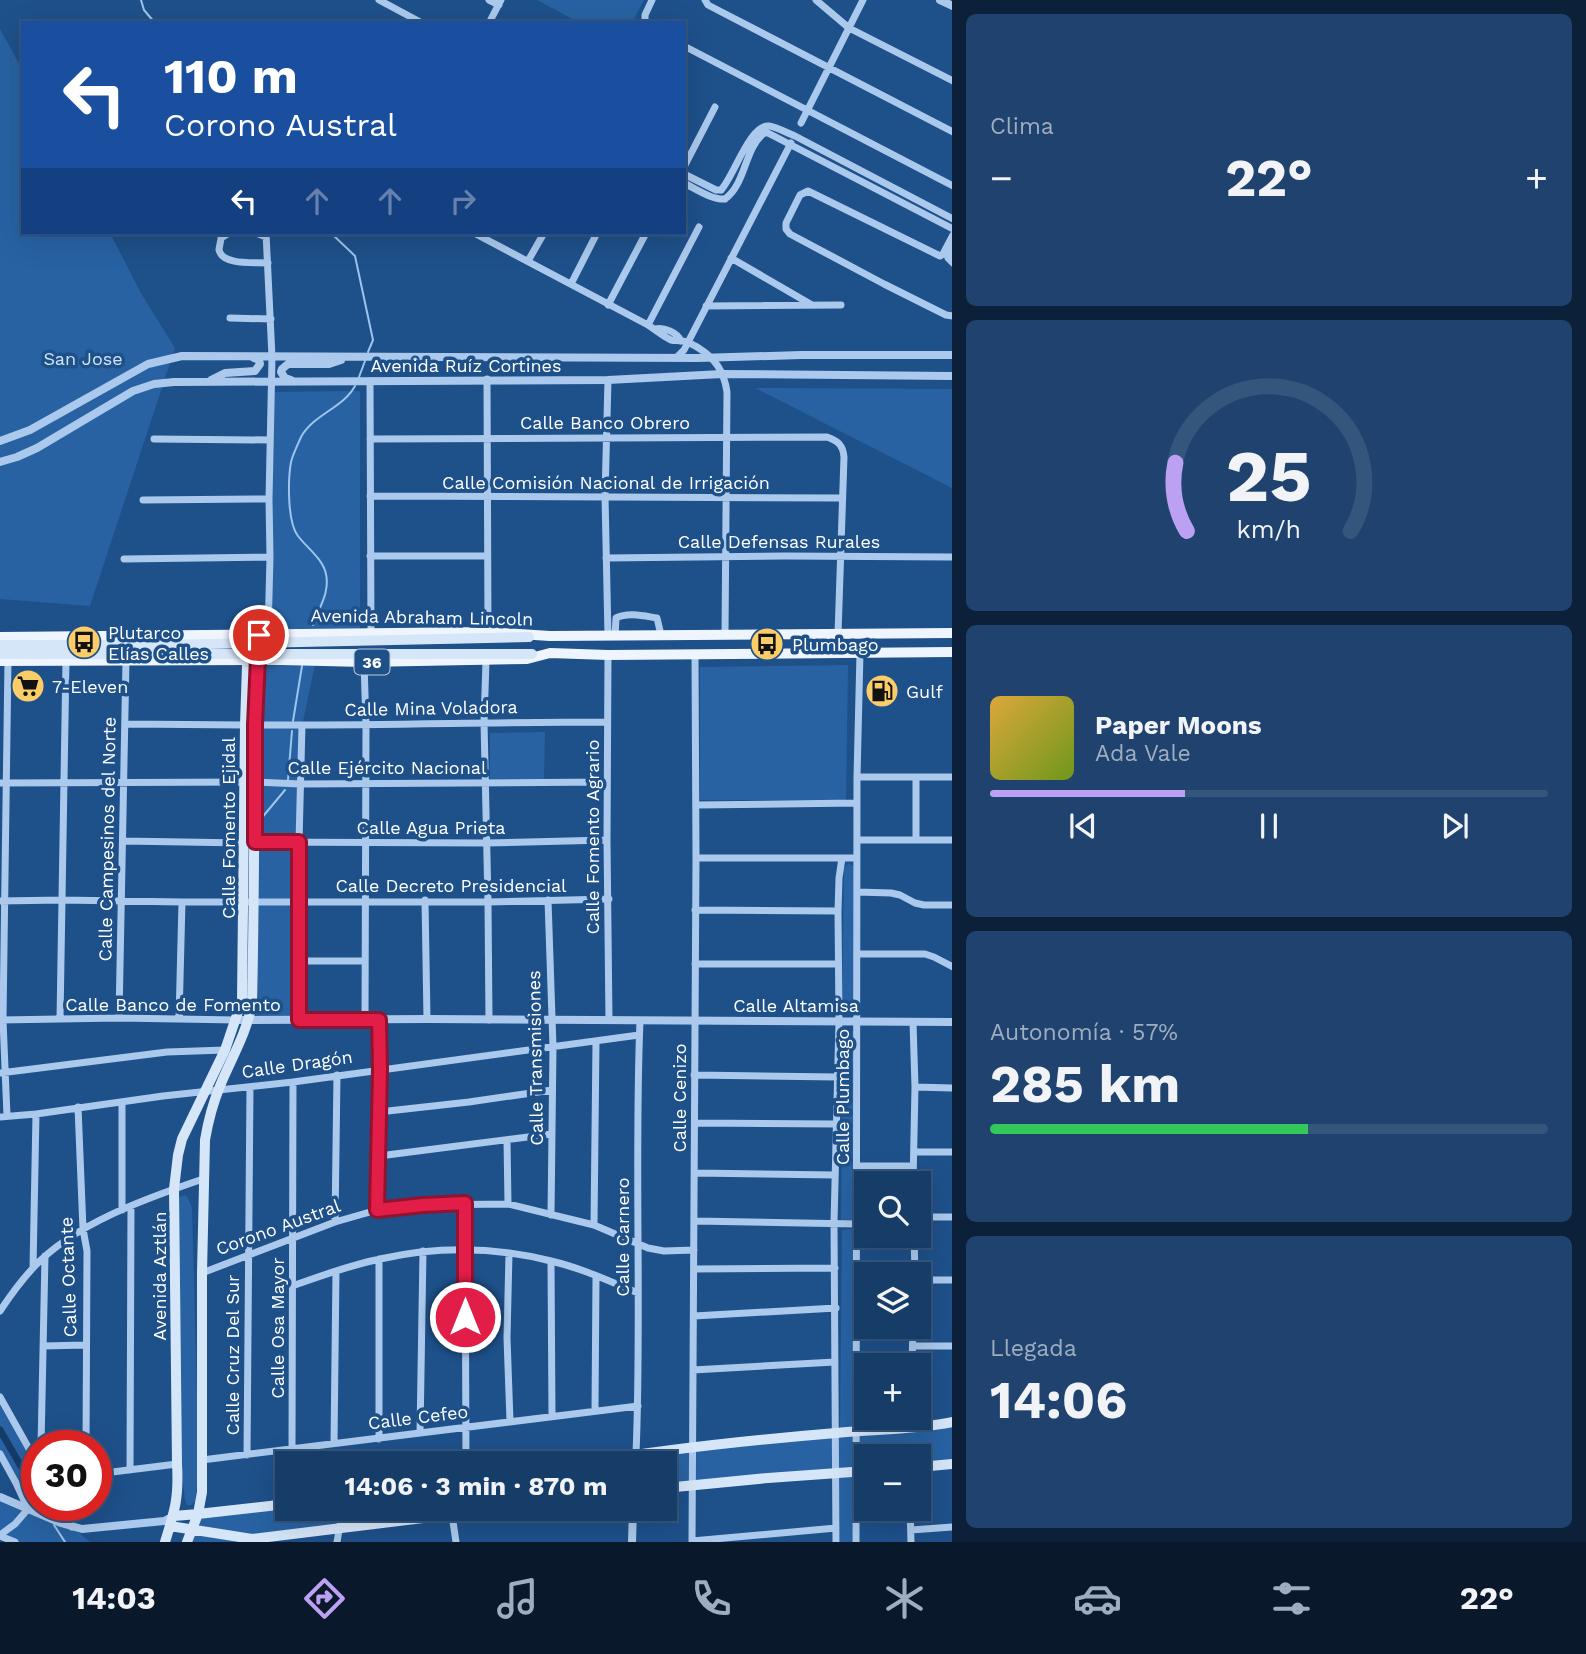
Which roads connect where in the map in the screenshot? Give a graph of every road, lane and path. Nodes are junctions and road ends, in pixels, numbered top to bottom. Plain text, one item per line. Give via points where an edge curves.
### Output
1 (379, 0) edge
2 (489, 0) edge
3 (652, 0) edge
4 (705, 0) edge
5 (816, 0) edge
6 (863, 0) edge
7 (500, 2) edge
8 (418, 21) edge
9 (490, 21) edge
10 (645, 21) edge
11 (849, 28) junction
12 (686, 47) edge
13 (829, 67) junction
14 (952, 80) edge
15 (715, 107) dead end
16 (808, 109) junction
17 (801, 123) dead end
18 (764, 130) junction
19 (952, 131) edge
20 (795, 136) junction
21 (790, 145) junction
22 (686, 163) edge
23 (686, 175) edge
24 (686, 184) edge
25 (952, 185) edge
26 (721, 190) junction
27 (725, 199) junction
28 (952, 218) edge
29 (699, 227) dead end
30 (952, 228) edge
31 (226, 235) edge
32 (266, 235) edge
33 (543, 235) edge
34 (596, 235) edge
35 (645, 235) edge
36 (487, 236) edge
37 (952, 237) edge
38 (732, 258) junction
39 (528, 261) junction
40 (268, 263) junction
41 (571, 284) junction
42 (608, 304) junction
43 (813, 305) junction
44 (841, 305) dead end
45 (706, 306) junction
46 (952, 316) edge
47 (230, 318) dead end
48 (271, 319) junction
49 (651, 327) junction
50 (685, 342) junction
51 (952, 355) edge
52 (253, 357) junction
53 (351, 357) junction
54 (677, 357) junction
55 (711, 357) junction
56 (272, 358) junction
57 (722, 374) junction
58 (952, 376) edge
59 (487, 379) junction
60 (608, 380) junction
61 (370, 381) junction
62 (209, 382) junction
63 (272, 382) junction
64 (294, 382) junction
65 (486, 438) junction
66 (606, 438) junction
67 (726, 438) junction
68 (153, 439) dead end
69 (370, 439) junction
70 (270, 440) junction
71 (0, 441) edge
72 (0, 462) edge
73 (370, 496) junction
74 (605, 496) junction
75 (487, 497) junction
76 (725, 498) junction
77 (842, 498) junction
78 (143, 499) dead end
79 (269, 499) junction
80 (370, 556) junction
81 (487, 556) junction
82 (725, 556) junction
83 (841, 556) junction
84 (270, 557) junction
85 (952, 557) edge
86 (606, 558) junction
87 (124, 559) dead end
88 (488, 632) junction
89 (371, 633) junction
90 (952, 633) edge
91 (258, 634) junction
92 (283, 634) junction
93 (724, 634) junction
94 (838, 634) junction
95 (661, 635) junction
96 (550, 636) junction
97 (612, 636) junction
98 (0, 637) edge
99 (0, 645) edge
100 (952, 652) edge
101 (550, 653) junction
102 (860, 653) junction
103 (608, 654) junction
104 (695, 654) junction
105 (3, 658) edge
106 (66, 660) junction
107 (126, 660) junction
108 (253, 660) junction
109 (282, 660) junction
110 (486, 661) junction
111 (364, 662) junction
112 (484, 722) junction
113 (607, 722) junction
114 (125, 724) junction
115 (250, 725) junction
116 (302, 726) junction
117 (366, 726) junction
118 (857, 777) junction
119 (916, 777) junction
120 (952, 777) edge
121 (124, 782) junction
122 (485, 782) junction
123 (607, 782) junction
124 (3, 783) edge
125 (65, 783) junction
126 (250, 783) junction
127 (300, 784) junction
128 (366, 784) junction
129 (857, 803) junction
130 (696, 805) junction
131 (607, 840) junction
132 (857, 840) junction
133 (916, 840) junction
134 (952, 840) edge
135 (123, 841) junction
136 (250, 842) junction
137 (299, 842) junction
138 (365, 843) junction
139 (486, 843) junction
140 (696, 858) junction
141 (842, 858) junction
142 (857, 859) junction
143 (857, 892) junction
144 (609, 899) junction
145 (62, 900) junction
146 (123, 900) junction
147 (425, 900) junction
148 (548, 900) junction
149 (2, 901) edge
150 (249, 901) junction
151 (365, 901) junction
152 (182, 902) junction
153 (299, 902) junction
154 (488, 902) junction
155 (952, 905) edge
156 (695, 910) junction
157 (838, 911) junction
158 (857, 954) junction
159 (299, 961) junction
160 (365, 961) junction
161 (2, 962) edge
162 (695, 964) junction
163 (838, 964) junction
164 (952, 966) edge
165 (119, 1018) junction
166 (60, 1019) junction
167 (178, 1019) junction
168 (427, 1019) junction
169 (2, 1020) edge
170 (236, 1020) junction
171 (249, 1020) junction
172 (299, 1020) junction
173 (365, 1020) junction
174 (379, 1020) junction
175 (489, 1020) junction
176 (552, 1020) junction
177 (608, 1020) junction
178 (694, 1020) junction
179 (640, 1021) junction
180 (839, 1021) junction
181 (858, 1021) junction
182 (952, 1021) edge
183 (913, 1022) junction
184 (639, 1035) junction
185 (596, 1041) junction
186 (553, 1047) junction
187 (225, 1050) junction
188 (380, 1069) junction
189 (2, 1072) edge
190 (337, 1075) junction
191 (694, 1076) junction
192 (837, 1077) junction
193 (293, 1082) junction
194 (250, 1087) junction
195 (915, 1087) junction
196 (952, 1088) edge
197 (218, 1090) junction
198 (552, 1090) junction
199 (204, 1092) junction
200 (122, 1103) junction
201 (78, 1107) junction
202 (379, 1112) junction
203 (36, 1114) junction
204 (4, 1116) edge
205 (695, 1123) junction
206 (836, 1124) junction
207 (552, 1135) junction
208 (507, 1140) junction
209 (914, 1152) junction
210 (952, 1153) edge
211 (379, 1156) junction
212 (858, 1166) junction
213 (913, 1166) junction
214 (858, 1171) edge
215 (913, 1171) edge
216 (695, 1173) junction
217 (835, 1175) junction
218 (203, 1180) junction
219 (174, 1189) junction
220 (465, 1203) junction
221 (508, 1204) junction
222 (131, 1206) junction
223 (122, 1210) junction
224 (377, 1210) junction
225 (551, 1215) junction
226 (931, 1217) edge
227 (952, 1217) edge
228 (695, 1221) junction
229 (335, 1222) junction
230 (834, 1223) junction
231 (854, 1224) edge
232 (594, 1225) junction
233 (83, 1229) junction
234 (293, 1237) junction
235 (637, 1243) junction
236 (465, 1249) junction
237 (694, 1250) junction
238 (423, 1251) junction
239 (248, 1254) junction
240 (509, 1254) junction
241 (45, 1256) junction
242 (379, 1259) junction
243 (551, 1261) junction
244 (33, 1268) junction
245 (835, 1268) junction
246 (694, 1269) junction
247 (336, 1271) junction
248 (202, 1273) junction
249 (596, 1276) junction
250 (931, 1280) edge
251 (952, 1280) edge
252 (292, 1286) junction
253 (638, 1293) junction
254 (836, 1308) junction
255 (0, 1311) edge
256 (694, 1316) junction
257 (856, 1339) edge
258 (913, 1339) edge
259 (86, 1345) junction
260 (43, 1346) junction
261 (913, 1346) junction
262 (952, 1346) edge
263 (913, 1353) edge
264 (835, 1362) junction
265 (693, 1370) junction
266 (0, 1398) edge
267 (638, 1406) junction
268 (595, 1410) junction
269 (552, 1416) junction
270 (510, 1421) junction
271 (952, 1422) edge
272 (931, 1423) edge
273 (465, 1427) junction
274 (42, 1430) edge
275 (86, 1430) edge
276 (863, 1430) edge
277 (856, 1431) junction
278 (421, 1433) junction
279 (836, 1433) junction
280 (21, 1435) edge
281 (379, 1439) junction
282 (334, 1443) junction
283 (858, 1444) edge
284 (693, 1446) junction
285 (292, 1448) junction
286 (466, 1451) edge
287 (636, 1451) edge
288 (669, 1451) edge
289 (0, 1454) edge
290 (247, 1455) junction
291 (202, 1460) junction
292 (177, 1464) junction
293 (952, 1464) edge
294 (931, 1466) edge
295 (130, 1470) junction
296 (112, 1472) edge
297 (854, 1473) edge
298 (836, 1474) junction
299 (692, 1485) junction
300 (677, 1487) edge
301 (21, 1494) edge
302 (0, 1497) edge
303 (275, 1505) edge
304 (21, 1506) edge
305 (198, 1514) junction
306 (174, 1516) junction
307 (21, 1517) edge
308 (56, 1521) edge
309 (69, 1521) edge
310 (341, 1521) edge
311 (396, 1521) edge
312 (453, 1521) edge
313 (633, 1521) edge
314 (858, 1521) edge
315 (911, 1521) edge
316 (167, 1524) junction
317 (952, 1527) edge
318 (73, 1528) junction
319 (836, 1528) junction
320 (191, 1530) junction
321 (339, 1530) junction
322 (911, 1530) junction
323 (0, 1536) edge
324 (252, 1539) junction
325 (15, 1542) edge
326 (165, 1542) edge
327 (187, 1542) edge
328 (237, 1542) edge
329 (337, 1542) edge
330 (456, 1542) edge
331 (632, 1542) edge
332 (692, 1542) edge
333 (836, 1542) edge
334 (856, 1542) edge
335 (911, 1542) edge

1 - 8 street
2 - 7 street
3 - 10 street
4 - 13 street
5 - 11 street
6 - 11 street
7 - 9 street
11 - 13 street
11 - 14 street
12 - 16 street
13 - 16 street
13 - 19 street
15 - 22 street
16 - 17 street
16 - 25 street
18 - 20 street via 771,126
18 - 21 street
18 - 26 street via 752,137
18 - 27 street via 733,192
20 - 21 street
20 - 28 street
21 - 30 street
21 - 38 street
23 - 26 street
24 - 27 street
26 - 27 street
29 - 49 street
31 - 40 street via 219,249 231,262
32 - 40 street
33 - 39 street
34 - 41 street
35 - 42 street
36 - 39 street
37 - 46 street via 940,257 808,191 800,195 786,223 790,234
38 - 43 street
38 - 45 street
39 - 41 street
40 - 48 street
41 - 42 street
42 - 49 street
43 - 44 street
43 - 45 street
45 - 50 street
47 - 48 street
48 - 56 street
49 - 50 street
50 - 54 street
50 - 55 street
51 - 55 street, Avenida Ruíz Cortines
52 - 56 street, Avenida Ruíz Cortines
52 - 62 street via 260,364 255,372 225,373
52 - 71 street, Avenida Ruíz Cortines via 192,356 148,364 30,430
53 - 54 street, Avenida Ruíz Cortines
53 - 56 street, Avenida Ruíz Cortines
53 - 64 street via 329,364 288,364 282,376
54 - 55 street, Avenida Ruíz Cortines
55 - 57 street
56 - 63 street
57 - 58 street, Avenida Ruíz Cortines
57 - 60 street, Avenida Ruíz Cortines
57 - 67 street
59 - 60 street, Avenida Ruíz Cortines
59 - 61 street, Avenida Ruíz Cortines
59 - 65 street
60 - 66 street
61 - 64 street, Avenida Ruíz Cortines
61 - 69 street
62 - 63 street, Avenida Ruíz Cortines
62 - 72 street, Avenida Ruíz Cortines via 154,384 133,391 37,448
63 - 64 street, Avenida Ruíz Cortines
63 - 70 street
65 - 66 street, Calle Banco Obrero
65 - 69 street, Calle Banco Obrero
65 - 75 street
66 - 67 street, Calle Banco Obrero
66 - 74 street
67 - 76 street
67 - 77 street, Calle Banco Obrero via 827,437 840,443
68 - 70 street
69 - 73 street
70 - 79 street
73 - 75 street, Calle Comisión Nacional de Irrigación
73 - 80 street
74 - 75 street, Calle Comisión Nacional de Irrigación
74 - 76 street, Calle Comisión Nacional de Irrigación
74 - 86 street
75 - 81 street
76 - 77 street, Calle Comisión Nacional de Irrigación
76 - 82 street
77 - 83 street
78 - 79 street
79 - 84 street
80 - 81 street
80 - 89 street
81 - 88 street
82 - 83 street, Calle Defensas Rurales
82 - 86 street, Calle Defensas Rurales
82 - 93 street
83 - 85 street, Calle Defensas Rurales
83 - 94 street
84 - 87 street
84 - 91 street
86 - 97 street
88 - 89 main road, Avenida Abraham Lincoln / 36
88 - 96 main road, Avenida Abraham Lincoln / 36
89 - 92 main road, Avenida Abraham Lincoln / 36
90 - 94 main road, Avenida Abraham Lincoln / 36
91 - 92 main road, Avenida Abraham Lincoln / 36
91 - 98 main road, Avenida Abraham Lincoln / 36
91 - 108 main road, Calle Fomento Ejidal
92 - 109 main road via 275,648
93 - 94 main road, Avenida Abraham Lincoln / 36
93 - 95 main road, Avenida Abraham Lincoln / 36
95 - 97 main road, Avenida Abraham Lincoln / 36
95 - 97 street via 657,618 619,615
96 - 97 main road, Avenida Abraham Lincoln / 36
96 - 99 main road, Avenida Abraham Lincoln / 36, bridge
100 - 102 main road, 36
101 - 103 main road, 36
101 - 105 main road, 36, bridge
101 - 110 main road, 36
102 - 104 main road, 36
102 - 118 street, Calle Plumbago
103 - 104 main road, 36
103 - 113 street, Calle Fomento Agrario
104 - 130 street, Calle Cenizo
105 - 106 main road, 36
105 - 124 street
106 - 107 main road, 36
106 - 125 street
107 - 108 main road, 36
107 - 114 street, Calle Campesinos del Norte
108 - 109 main road, 36
108 - 115 main road, Calle Fomento Ejidal
109 - 111 main road, 36
110 - 111 main road, 36
110 - 112 street
111 - 117 street
112 - 113 street, Calle Mina Voladora
112 - 117 street, Calle Mina Voladora
112 - 122 street
113 - 123 street, Calle Fomento Agrario
114 - 115 street, Calle Mina Voladora
114 - 121 street, Calle Campesinos del Norte
115 - 116 street, Calle Mina Voladora
115 - 126 main road, Calle Fomento Ejidal
116 - 117 street, Calle Mina Voladora
116 - 127 street
117 - 128 street
118 - 119 street
118 - 129 street, Calle Plumbago
119 - 120 street
119 - 133 street
121 - 125 street, Calle Ejército Nacional
121 - 126 street, Calle Ejército Nacional
121 - 135 street, Calle Campesinos del Norte
122 - 123 street, Calle Ejército Nacional
122 - 128 street, Calle Ejército Nacional
122 - 139 street
123 - 131 street, Calle Fomento Agrario
124 - 125 street, Calle Ejército Nacional
124 - 149 street
125 - 145 street
126 - 127 street, Calle Ejército Nacional
126 - 136 main road, Calle Fomento Ejidal
127 - 128 street, Calle Ejército Nacional
127 - 137 street
128 - 138 street
129 - 130 street
129 - 132 street, Calle Plumbago
130 - 140 street, Calle Cenizo
131 - 139 street, Calle Agua Prieta
131 - 144 street, Calle Fomento Agrario
132 - 133 street
132 - 142 street, Calle Plumbago
133 - 134 street
135 - 136 street, Calle Agua Prieta
135 - 146 street, Calle Campesinos del Norte
136 - 137 street, Calle Agua Prieta
136 - 150 main road, Calle Fomento Ejidal
137 - 138 street, Calle Agua Prieta
137 - 153 street
138 - 139 street, Calle Agua Prieta
138 - 151 street
139 - 154 street
140 - 141 street
140 - 156 street, Calle Cenizo
141 - 142 street
141 - 157 street, Calle Plumbago
142 - 143 street, Calle Plumbago
143 - 155 street via 891,893 915,904
143 - 158 street, Calle Plumbago
144 - 148 street, Calle Decreto Presidencial
144 - 177 street, Calle Fomento Agrario
145 - 146 street, Calle Decreto Presidencial
145 - 149 street, Calle Decreto Presidencial
145 - 166 street
146 - 152 street, Calle Decreto Presidencial
146 - 165 street, Calle Campesinos del Norte
147 - 151 street, Calle Decreto Presidencial
147 - 154 street, Calle Decreto Presidencial
147 - 168 street
148 - 154 street, Calle Decreto Presidencial
148 - 176 street, Calle Transmisiones
149 - 161 street
150 - 152 street, Calle Decreto Presidencial
150 - 153 street, Calle Decreto Presidencial
150 - 170 main road, Calle Fomento Ejidal via 242,1000
150 - 171 main road, Calle Fomento Ejidal
151 - 153 street, Calle Decreto Presidencial
151 - 160 street
152 - 167 street
153 - 159 street
154 - 175 street
156 - 157 street
156 - 162 street, Calle Cenizo
157 - 163 street, Calle Plumbago
158 - 164 street via 925,954
158 - 181 street, Calle Plumbago
159 - 160 street
159 - 172 street
160 - 173 street
161 - 169 street
162 - 163 street
162 - 178 street, Calle Cenizo
163 - 180 street, Calle Plumbago
165 - 166 street, Calle Banco de Fomento
165 - 167 street, Calle Banco de Fomento
166 - 169 street, Calle Banco de Fomento
167 - 170 street, Calle Banco de Fomento
168 - 174 street, Calle Banco de Fomento
168 - 175 street, Calle Banco de Fomento
169 - 189 street
170 - 171 street, Calle Banco de Fomento
170 - 187 main road, Avenida Aztlán
171 - 172 street, Calle Banco de Fomento
171 - 197 main road
172 - 173 street, Calle Banco de Fomento
173 - 174 street, Calle Banco de Fomento
174 - 188 street
175 - 176 street, Calle Banco de Fomento
176 - 177 street, Calle Banco de Fomento
176 - 186 street, Calle Transmisiones
177 - 179 street, Calle Banco de Fomento
178 - 179 street, Calle Altamisa
178 - 180 street, Calle Altamisa
178 - 191 street, Calle Cenizo
179 - 184 street, Calle Carnero
180 - 181 street, Calle Altamisa
180 - 192 street, Calle Plumbago
181 - 183 street, Calle Altamisa
181 - 212 street, Calle Plumbago
182 - 183 street, Calle Altamisa
183 - 195 street
184 - 185 street, Calle Dragón
184 - 235 street, Calle Carnero
185 - 186 street, Calle Dragón
185 - 232 street
186 - 188 street, Calle Dragón
186 - 198 street, Calle Transmisiones
187 - 189 street via 167,1052
187 - 199 main road, Avenida Aztlán
188 - 190 street, Calle Dragón
188 - 202 street
189 - 204 street
190 - 193 street, Calle Dragón
190 - 229 street
191 - 192 street
191 - 205 street, Calle Cenizo
192 - 206 street, Calle Plumbago
193 - 194 street, Calle Dragón
193 - 234 street, Calle Osa Mayor
194 - 197 street, Calle Dragón
194 - 239 street, Calle Cruz Del Sur
195 - 196 street
195 - 209 street
197 - 199 street, Calle Dragón
197 - 218 main road via 207,1127
198 - 202 street
198 - 207 street, Calle Transmisiones
199 - 200 street, Calle Dragón
199 - 219 main road, Avenida Aztlán via 182,1139
200 - 201 street, Calle Dragón
200 - 223 street
201 - 203 street, Calle Dragón
201 - 233 street, Calle Octante
202 - 211 street
203 - 204 street, Calle Dragón
203 - 244 street
205 - 206 street
205 - 216 street, Calle Cenizo
206 - 217 street, Calle Plumbago
207 - 208 street
207 - 225 street, Calle Transmisiones
208 - 211 street
208 - 221 street
209 - 210 street
209 - 213 street
211 - 224 street
212 - 213 street
212 - 214 street, Calle Plumbago
213 - 215 street
216 - 217 street
216 - 228 street, Calle Cenizo
217 - 230 street, Calle Plumbago
218 - 219 street
218 - 248 main road
219 - 222 street
219 - 292 main road, Avenida Aztlán
220 - 221 street, Corono Austral
220 - 224 street, Corono Austral
220 - 236 street
221 - 225 street, Corono Austral
222 - 223 street
222 - 295 street
223 - 233 street
224 - 229 street, Corono Austral
225 - 232 street, Corono Austral
226 - 227 street
228 - 230 street
228 - 237 street, Calle Cenizo
229 - 234 street, Corono Austral
230 - 231 street
230 - 245 street, Calle Plumbago
232 - 235 street, Corono Austral
233 - 241 street
233 - 259 street, Calle Octante
234 - 239 street, Corono Austral
234 - 252 street, Calle Osa Mayor
235 - 237 street, Corono Austral via 664,1251
235 - 253 street, Calle Carnero
236 - 238 street
236 - 240 street
236 - 273 street
237 - 246 street, Calle Cenizo
238 - 242 street
238 - 278 street
239 - 248 street, Corono Austral
239 - 290 street, Calle Cruz Del Sur
240 - 243 street
240 - 270 street
241 - 244 street
241 - 260 street
242 - 247 street
242 - 281 street
243 - 249 street
243 - 269 street
244 - 255 street
245 - 246 street
245 - 254 street, Calle Plumbago
246 - 256 street, Calle Cenizo
247 - 252 street
247 - 282 street
248 - 291 main road
249 - 253 street
249 - 268 street
250 - 251 street
252 - 285 street, Calle Osa Mayor
253 - 267 street, Calle Carnero
254 - 256 street
254 - 264 street, Calle Plumbago
256 - 265 street, Calle Cenizo
257 - 277 street, Calle Plumbago
258 - 261 street
259 - 260 street
259 - 275 street, Calle Octante
260 - 274 street
261 - 262 street
261 - 263 street
264 - 265 street
264 - 279 street, Calle Plumbago
265 - 284 street, Calle Cenizo
266 - 280 street
267 - 268 street, Calle Cefeo
267 - 287 street, Calle Carnero
268 - 269 street, Calle Cefeo
269 - 270 street, Calle Cefeo
270 - 273 street, Calle Cefeo
271 - 272 main road
273 - 278 street, Calle Cefeo
273 - 286 street
276 - 277 main road
277 - 279 main road
277 - 283 street, Calle Plumbago
278 - 281 street, Calle Cefeo
279 - 284 main road
279 - 298 street, Calle Plumbago
281 - 282 street, Calle Cefeo
282 - 285 street, Calle Cefeo
284 - 288 main road
284 - 299 street, Calle Cenizo
285 - 290 street, Calle Cefeo
289 - 301 street
290 - 291 street, Calle Cefeo
291 - 305 main road
292 - 295 street
292 - 306 main road, Avenida Aztlán
293 - 294 main road
295 - 296 street
297 - 298 main road
298 - 299 main road
298 - 319 street, Calle Plumbago
299 - 300 main road
299 - 332 street, Calle Cenizo
302 - 304 street
303 - 305 main road
305 - 306 main road
305 - 320 main road
306 - 316 main road, Avenida Aztlán
307 - 323 street
308 - 318 street
309 - 318 street
310 - 321 street
311 - 321 main road
312 - 330 street
313 - 331 street
314 - 334 street, Calle Plumbago
315 - 322 street
316 - 318 street
316 - 320 main road
316 - 326 main road, Avenida Aztlán
317 - 322 street
319 - 332 street
319 - 333 street, Calle Plumbago
320 - 324 main road
320 - 327 main road
321 - 324 main road
321 - 329 street
322 - 335 street
323 - 325 street
324 - 328 main road

